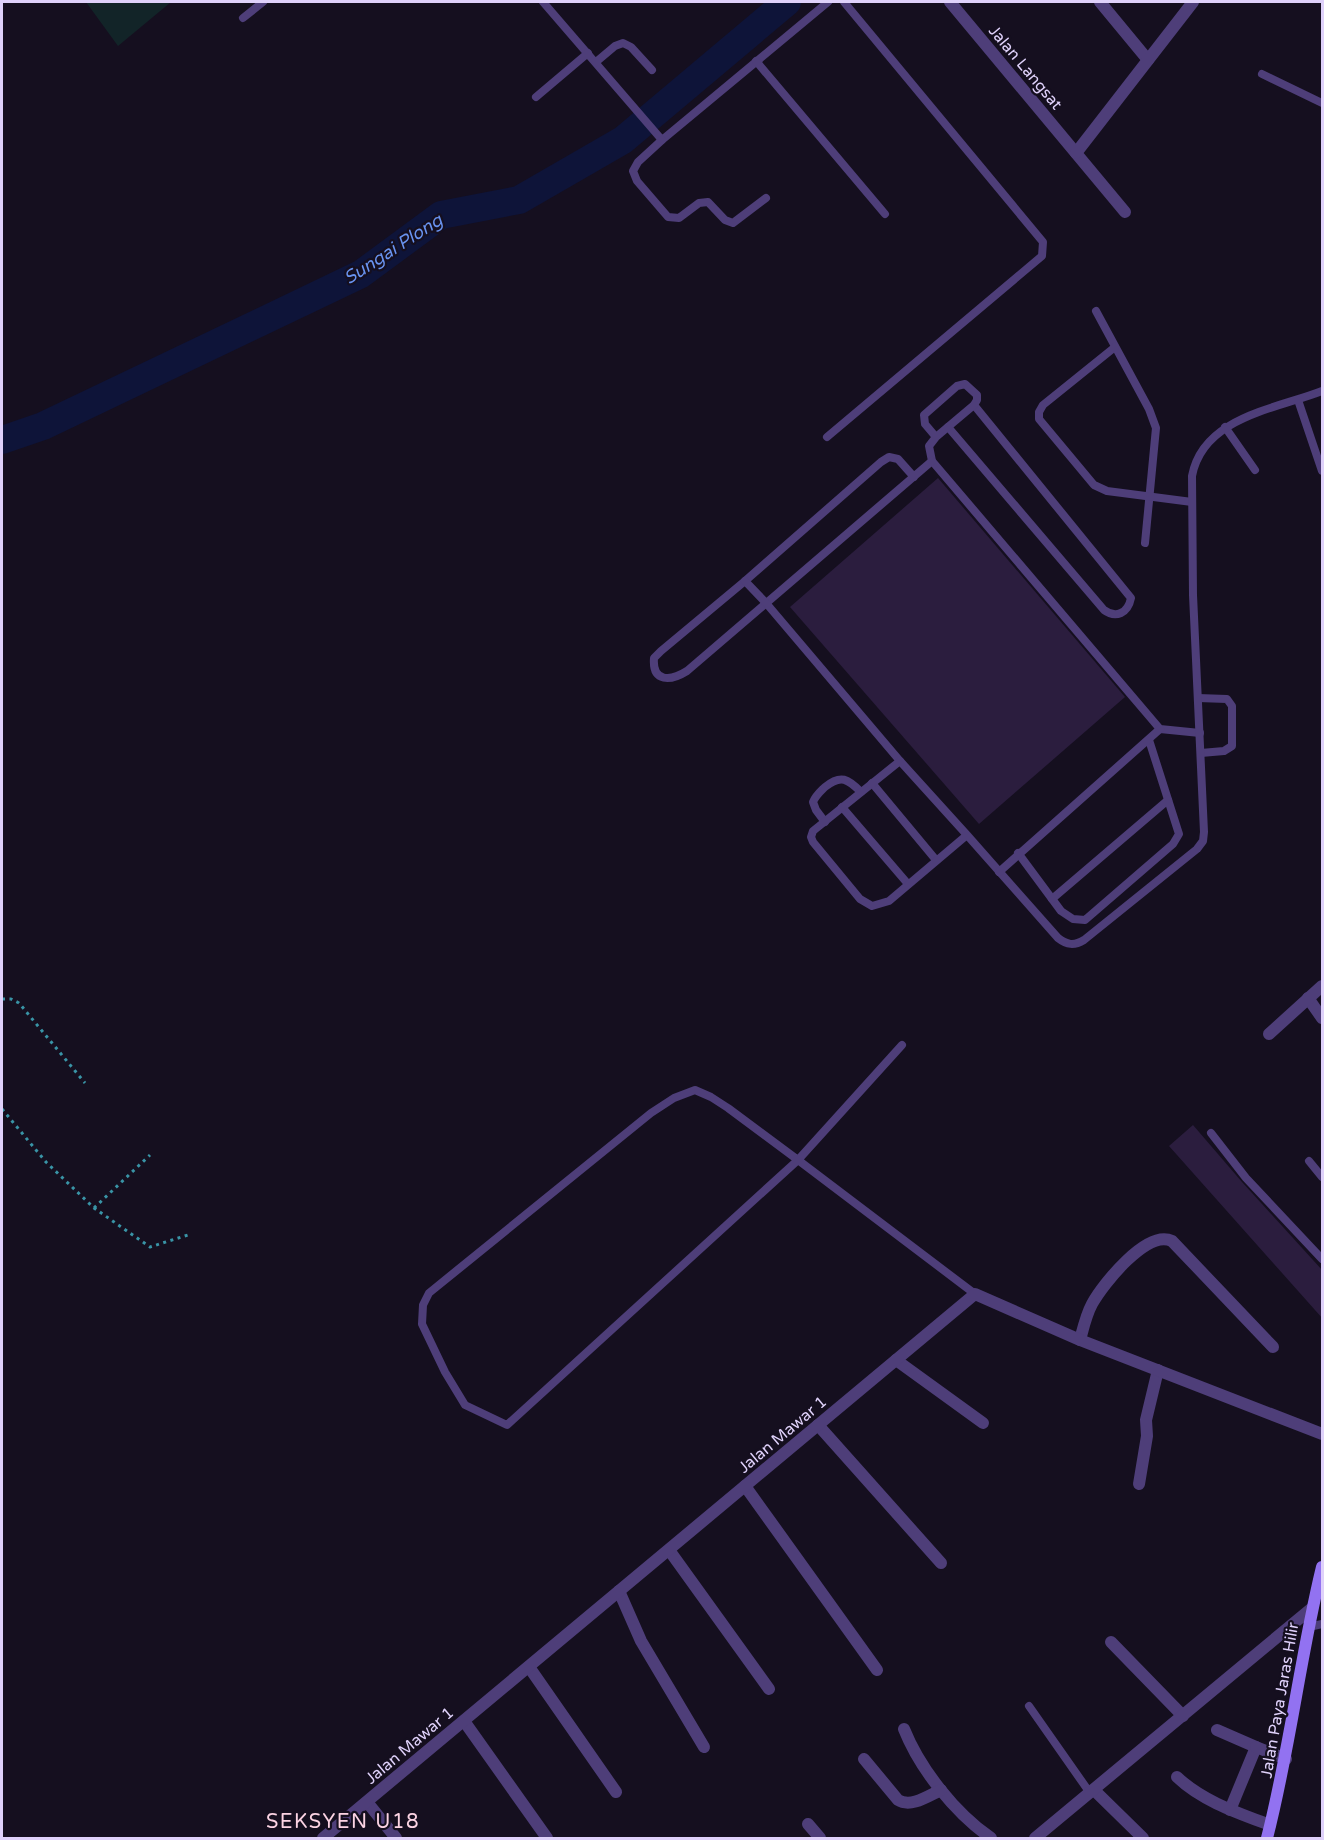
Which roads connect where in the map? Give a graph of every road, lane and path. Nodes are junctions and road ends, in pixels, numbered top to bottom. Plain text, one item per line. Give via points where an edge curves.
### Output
1 (263, 2) edge
2 (543, 2) edge
3 (828, 2) edge
4 (844, 2) edge
5 (950, 2) edge
6 (1100, 2) edge
7 (1193, 2) edge
8 (243, 18) dead end
9 (588, 53) junction
10 (1148, 60) junction
11 (596, 62) junction
12 (756, 62) junction
13 (652, 70) dead end
14 (1262, 74) dead end
15 (536, 97) dead end
16 (1323, 103) edge
17 (662, 140) junction
18 (1076, 153) junction
19 (766, 198) dead end
20 (1125, 212) dead end
21 (885, 214) dead end
22 (1096, 311) dead end
23 (1115, 346) junction
24 (1323, 391) edge
25 (1298, 400) junction
26 (974, 405) junction
27 (948, 427) junction
28 (1225, 427) junction
29 (827, 436) dead end
30 (936, 437) junction
31 (932, 461) junction
32 (1255, 470) dead end
33 (1323, 471) edge
34 (914, 477) junction
35 (1150, 496) junction
36 (1192, 502) junction
37 (1145, 543) dead end
38 (744, 581) junction
39 (766, 603) junction
40 (1198, 698) junction
41 (1160, 729) junction
42 (1200, 733) junction
43 (1149, 740) junction
44 (1201, 753) junction
45 (900, 761) junction
46 (872, 783) junction
47 (861, 792) junction
48 (1168, 800) junction
49 (843, 807) junction
50 (825, 822) junction
51 (967, 834) junction
52 (1018, 854) junction
53 (936, 861) junction
54 (999, 872) junction
55 (908, 884) junction
56 (1052, 898) junction
57 (1323, 986) edge
58 (1308, 998) junction
59 (2, 999) edge
60 (1323, 1018) edge
61 (1269, 1034) dead end
62 (902, 1045) dead end
63 (85, 1083) dead end
64 (2, 1109) edge
65 (1211, 1133) dead end
66 (150, 1155) dead end
67 (798, 1160) junction
68 (1309, 1161) dead end
69 (1323, 1177) edge
70 (94, 1208) junction
71 (191, 1234) dead end
72 (1323, 1259) edge
73 (975, 1294) junction
74 (1080, 1340) junction
75 (1273, 1347) dead end
76 (896, 1360) junction
77 (1158, 1370) junction
78 (983, 1423) dead end
79 (819, 1425) junction
80 (1323, 1434) edge
81 (1139, 1484) dead end
82 (746, 1486) junction
83 (669, 1550) junction
84 (942, 1563) dead end
85 (1323, 1567) edge
86 (619, 1591) junction
87 (1312, 1608) junction
88 (1323, 1624) edge
89 (1309, 1627) junction
90 (1111, 1642) dead end
91 (529, 1667) junction
92 (877, 1670) dead end
93 (769, 1689) dead end
94 (1029, 1706) dead end
95 (1183, 1716) junction
96 (464, 1721) junction
97 (904, 1729) dead end
98 (1217, 1730) dead end
99 (705, 1747) dead end
100 (1256, 1747) junction
101 (864, 1759) dead end
102 (1286, 1759) junction
103 (1177, 1777) dead end
104 (941, 1790) junction
105 (1092, 1791) junction
106 (616, 1792) dead end
107 (367, 1802) junction
108 (1230, 1810) junction
109 (808, 1824) dead end
110 (1270, 1825) junction
111 (323, 1839) edge
112 (396, 1839) edge
113 (547, 1839) edge
114 (820, 1839) edge
115 (991, 1839) edge
116 (1035, 1839) edge
117 (1143, 1839) edge
118 (1267, 1839) edge

1 - 8 lane
2 - 9 lane
3 - 12 lane
4 - 29 lane via 1043,242 1044,249 1042,256
5 - 18 street, Jalan Langsat
6 - 10 street
7 - 10 street
9 - 11 lane
9 - 15 lane
10 - 18 street
11 - 13 lane via 623,43
11 - 17 lane
12 - 17 lane
12 - 21 lane
14 - 16 lane
17 - 19 lane via 633,171 636,181 668,217 679,218 699,203 708,202 725,220 734,223
18 - 20 street, Jalan Langsat
22 - 23 lane
23 - 35 lane via 1156,428
23 - 35 lane via 1042,405 1038,415 1094,485 1107,491
24 - 25 lane
25 - 28 lane
25 - 33 lane
26 - 27 lane
26 - 27 lane via 1131,598 1130,605 1119,615 1104,610
26 - 30 lane via 977,395 961,384 927,411 924,419
27 - 30 lane
28 - 32 lane
28 - 36 lane via 1200,452 1194,464
30 - 31 lane via 928,446
31 - 34 lane
31 - 41 lane
34 - 38 lane via 898,459 889,457
34 - 39 lane
35 - 36 lane
35 - 37 lane
36 - 40 lane
38 - 39 lane
38 - 39 lane via 654,657 657,672 663,678 687,671
39 - 45 lane
40 - 42 lane
40 - 44 lane via 1223,697 1232,706 1232,746 1224,751
41 - 42 lane
41 - 43 lane
42 - 44 lane
43 - 48 lane
43 - 52 lane
44 - 54 lane via 1203,841 1079,943 1068,944 1058,938
45 - 46 lane
45 - 51 lane
46 - 47 lane
46 - 53 lane
47 - 49 lane
47 - 50 lane via 843,778 833,780 813,802
48 - 56 lane
48 - 56 lane via 1179,834 1173,844 1085,920 1073,919
49 - 50 lane
49 - 55 lane
50 - 55 lane via 813,831 813,842 866,903 872,906 889,900
51 - 53 lane
51 - 54 lane
52 - 54 lane
52 - 56 lane
53 - 55 lane
57 - 58 street
58 - 60 street
58 - 61 street
59 - 63 path via 18,1003
62 - 67 lane
64 - 70 path via 46,1162
65 - 72 lane via 1246,1178
66 - 70 path
67 - 67 lane via 507,1425 465,1405 422,1324 423,1305 429,1293 651,1113 695,1090 728,1108
67 - 73 lane
68 - 69 lane
70 - 71 path via 150,1247
73 - 74 street
73 - 76 street, Jalan Mawar 1
74 - 75 street via 1091,1305 1112,1276 1133,1254 1165,1238
74 - 77 street
76 - 78 street
76 - 79 street, Jalan Mawar 1
77 - 80 street
77 - 81 street via 1146,1420
79 - 82 street, Jalan Mawar 1
79 - 84 street
82 - 83 street, Jalan Mawar 1
82 - 92 street
83 - 86 street, Jalan Mawar 1
83 - 93 street
85 - 87 street, Jalan Paya Jaras Hilir
86 - 91 street, Jalan Mawar 1
86 - 99 street via 641,1641
87 - 89 street, Jalan Paya Jaras Hilir
87 - 95 street
88 - 89 lane
89 - 102 street, Jalan Paya Jaras Hilir
90 - 95 street
91 - 96 street, Jalan Mawar 1
91 - 106 street
94 - 105 lane
95 - 105 street
96 - 107 street, Jalan Mawar 1
96 - 113 street
97 - 104 street via 912,1750
98 - 100 street
100 - 102 street
100 - 108 street
101 - 104 street via 904,1803
102 - 110 street, Jalan Paya Jaras Hilir
103 - 108 street
104 - 115 street
105 - 116 street
105 - 117 street
107 - 111 street, Jalan Mawar 1
107 - 112 street
108 - 110 street
109 - 114 street
110 - 118 street, Jalan Paya Jaras Hilir

